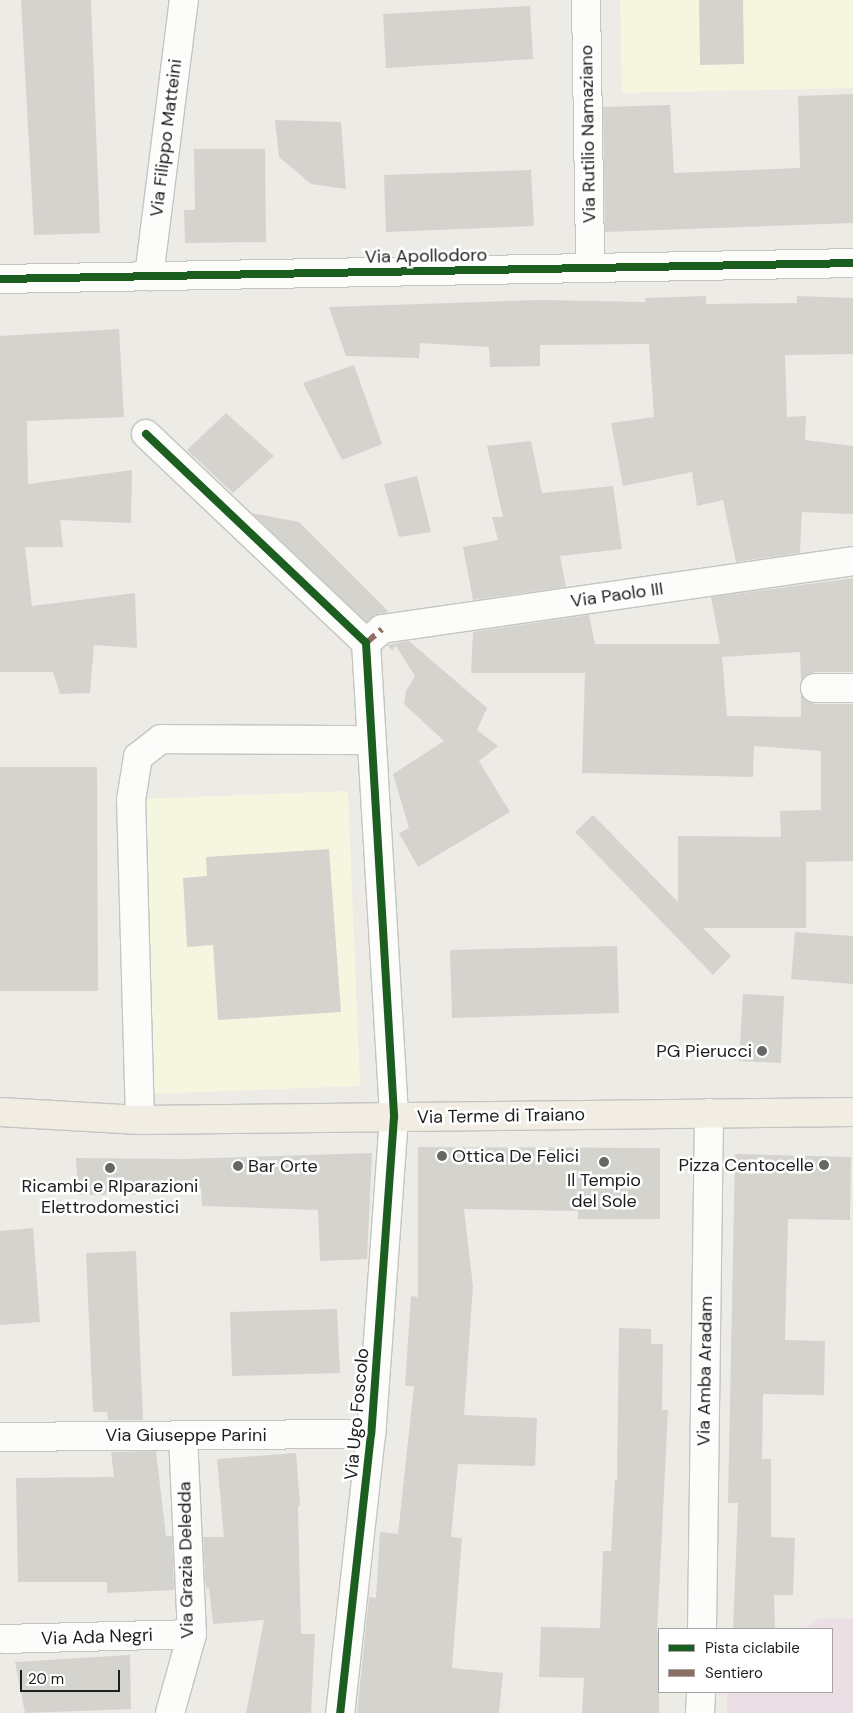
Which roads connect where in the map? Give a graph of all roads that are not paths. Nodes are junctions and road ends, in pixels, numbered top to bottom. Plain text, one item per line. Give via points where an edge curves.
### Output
1 (184, 0) edge
2 (586, 0) edge
3 (853, 262) edge
4 (590, 268) junction
5 (149, 276) junction
6 (0, 279) edge
7 (146, 434) dead end
8 (853, 562) edge
9 (374, 636) junction
10 (815, 688) dead end
11 (853, 688) edge
12 (371, 740) junction
13 (0, 1112) edge
14 (853, 1112) edge
15 (709, 1113) junction
16 (394, 1117) junction
17 (140, 1120) junction
18 (183, 1434) junction
19 (372, 1434) junction
20 (0, 1437) edge
21 (702, 1628) edge
22 (192, 1634) junction
23 (3, 1640) dead end
24 (701, 1693) edge
25 (170, 1713) edge
26 (340, 1713) edge
27 (700, 1713) edge

1 - 5 street, Via Filippo Matteini
2 - 4 street, Via Rutilio Namaziano
3 - 4 street, Via Apollodoro
4 - 5 street, Via Apollodoro
5 - 6 street, Via Apollodoro
7 - 9 street
8 - 9 street, Via Paolo III
9 - 12 street, Via Ugo Foscolo
10 - 11 street
12 - 16 street, Via Ugo Foscolo
12 - 17 street via 162,739 138,757 131,800
13 - 17 main road, Via Terme di Traiano
14 - 15 main road, Via Terme di Traiano
15 - 16 main road, Via Terme di Traiano
15 - 21 street, Via Amba Aradam
16 - 17 main road, Via Terme di Traiano
16 - 19 street, Via Ugo Foscolo
18 - 19 street, Via Giuseppe Parini
18 - 20 street, Via Giuseppe Parini
18 - 22 street, Via Grazia Deledda
19 - 26 street, Via Ugo Foscolo
22 - 23 street, Via Ada Negri
22 - 25 street, Via Grazia Deledda
24 - 27 street

